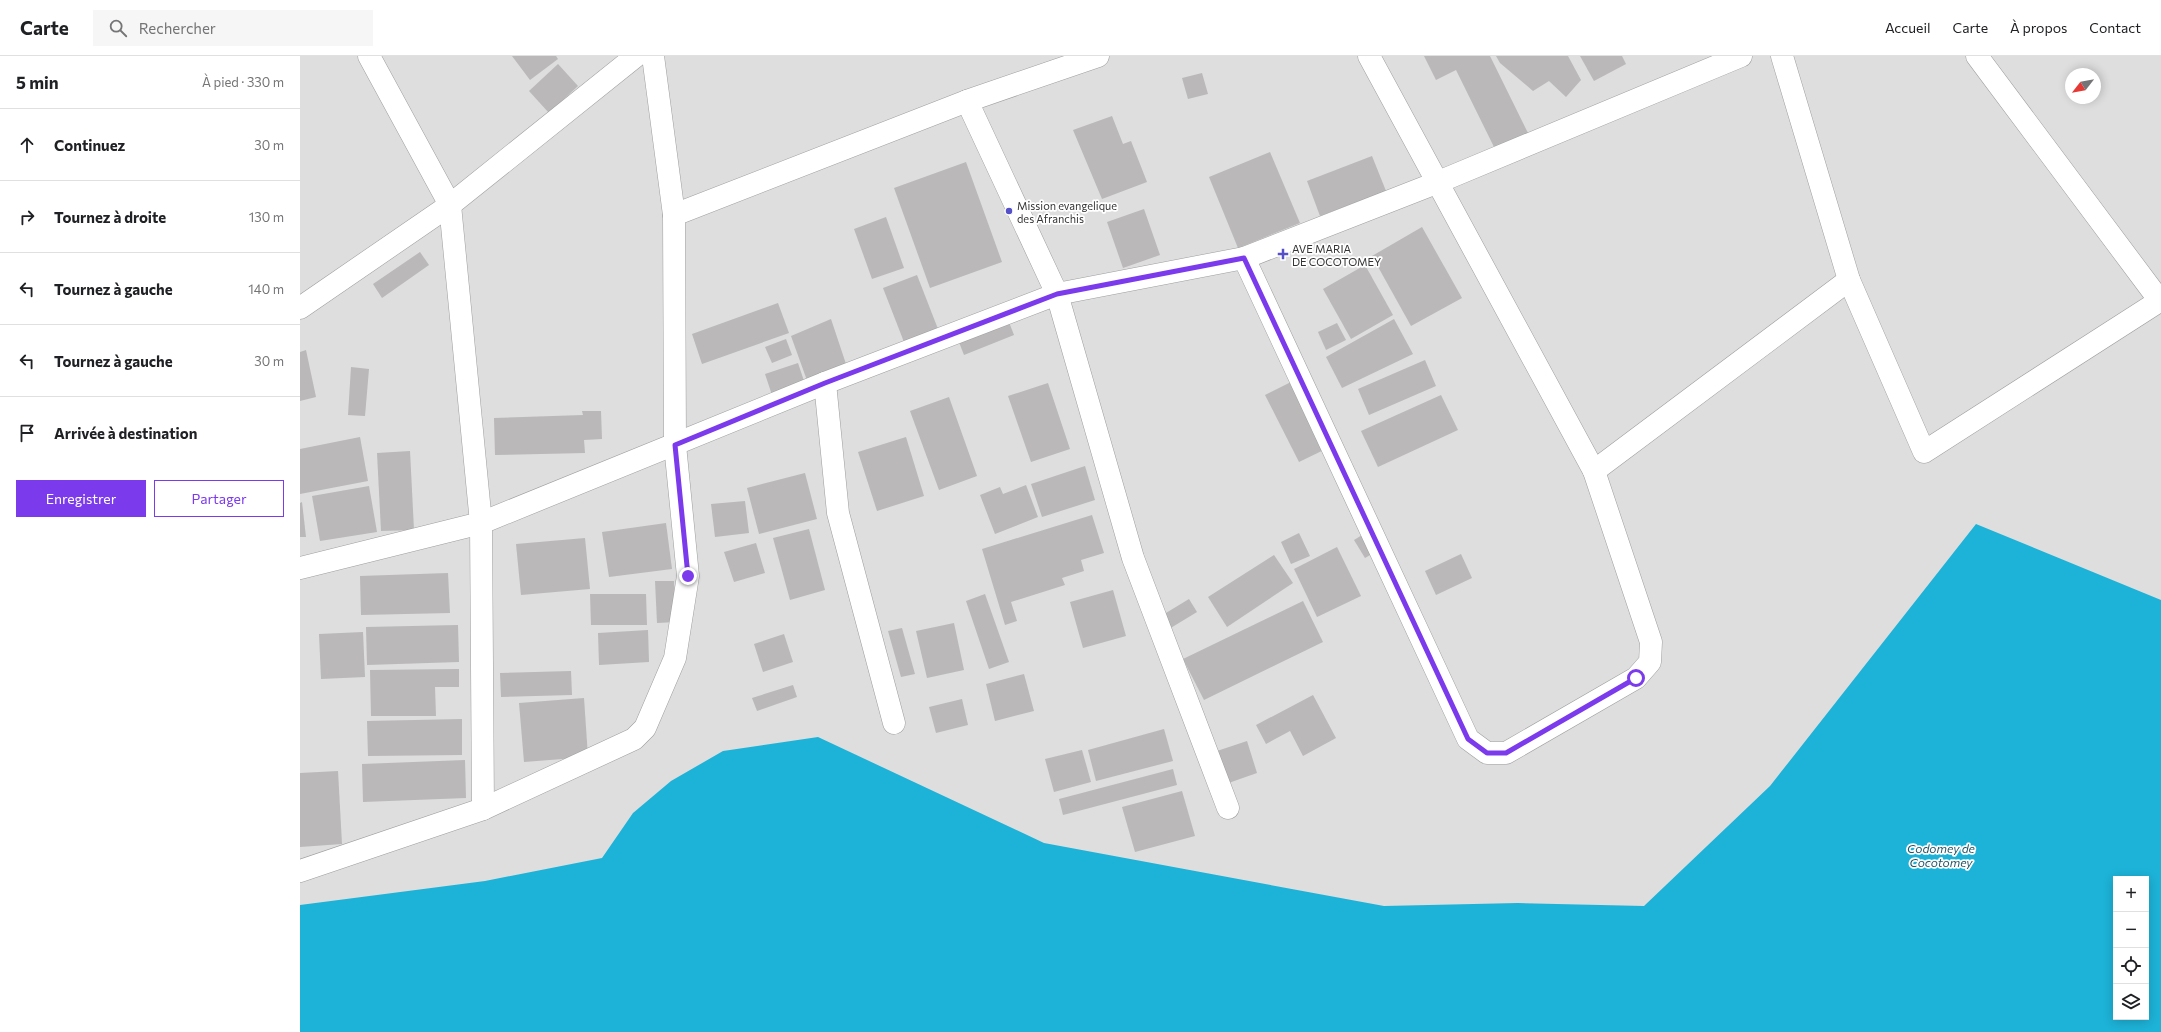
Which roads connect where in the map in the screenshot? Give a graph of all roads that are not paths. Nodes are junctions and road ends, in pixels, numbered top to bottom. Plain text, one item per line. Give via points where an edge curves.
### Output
1 (369, 56) edge
2 (636, 56) edge
3 (653, 56) edge
4 (1098, 56) edge
5 (1369, 56) edge
6 (1741, 56) edge
7 (1782, 56) edge
8 (1977, 56) edge
9 (968, 101) junction
10 (1436, 183) junction
11 (450, 205) junction
12 (674, 215) junction
13 (1244, 258) junction
14 (1849, 280) junction
15 (1057, 294) junction
16 (2160, 301) edge
17 (300, 308) edge
18 (825, 383) junction
19 (675, 445) junction
20 (1594, 471) junction
21 (481, 523) junction
22 (300, 568) edge
23 (894, 723) dead end
24 (1228, 808) dead end
25 (483, 809) junction
26 (300, 871) edge

1 - 11 street
2 - 11 street
3 - 12 street
4 - 9 street
5 - 10 street
6 - 10 street
7 - 14 street
8 - 16 street
9 - 12 street
9 - 15 street
10 - 13 street
10 - 20 street
11 - 17 street
11 - 21 street
12 - 19 street
13 - 15 street
13 - 20 street via 1468,739 1487,753 1506,753 1636,678 1650,662 1651,642
14 - 16 street via 1924,452
14 - 20 street
15 - 18 street
15 - 24 street via 1133,558
18 - 19 street
18 - 23 street via 838,512
19 - 21 street
19 - 25 street via 688,576 676,658 645,728 634,739
21 - 22 street
21 - 25 street
25 - 26 street

